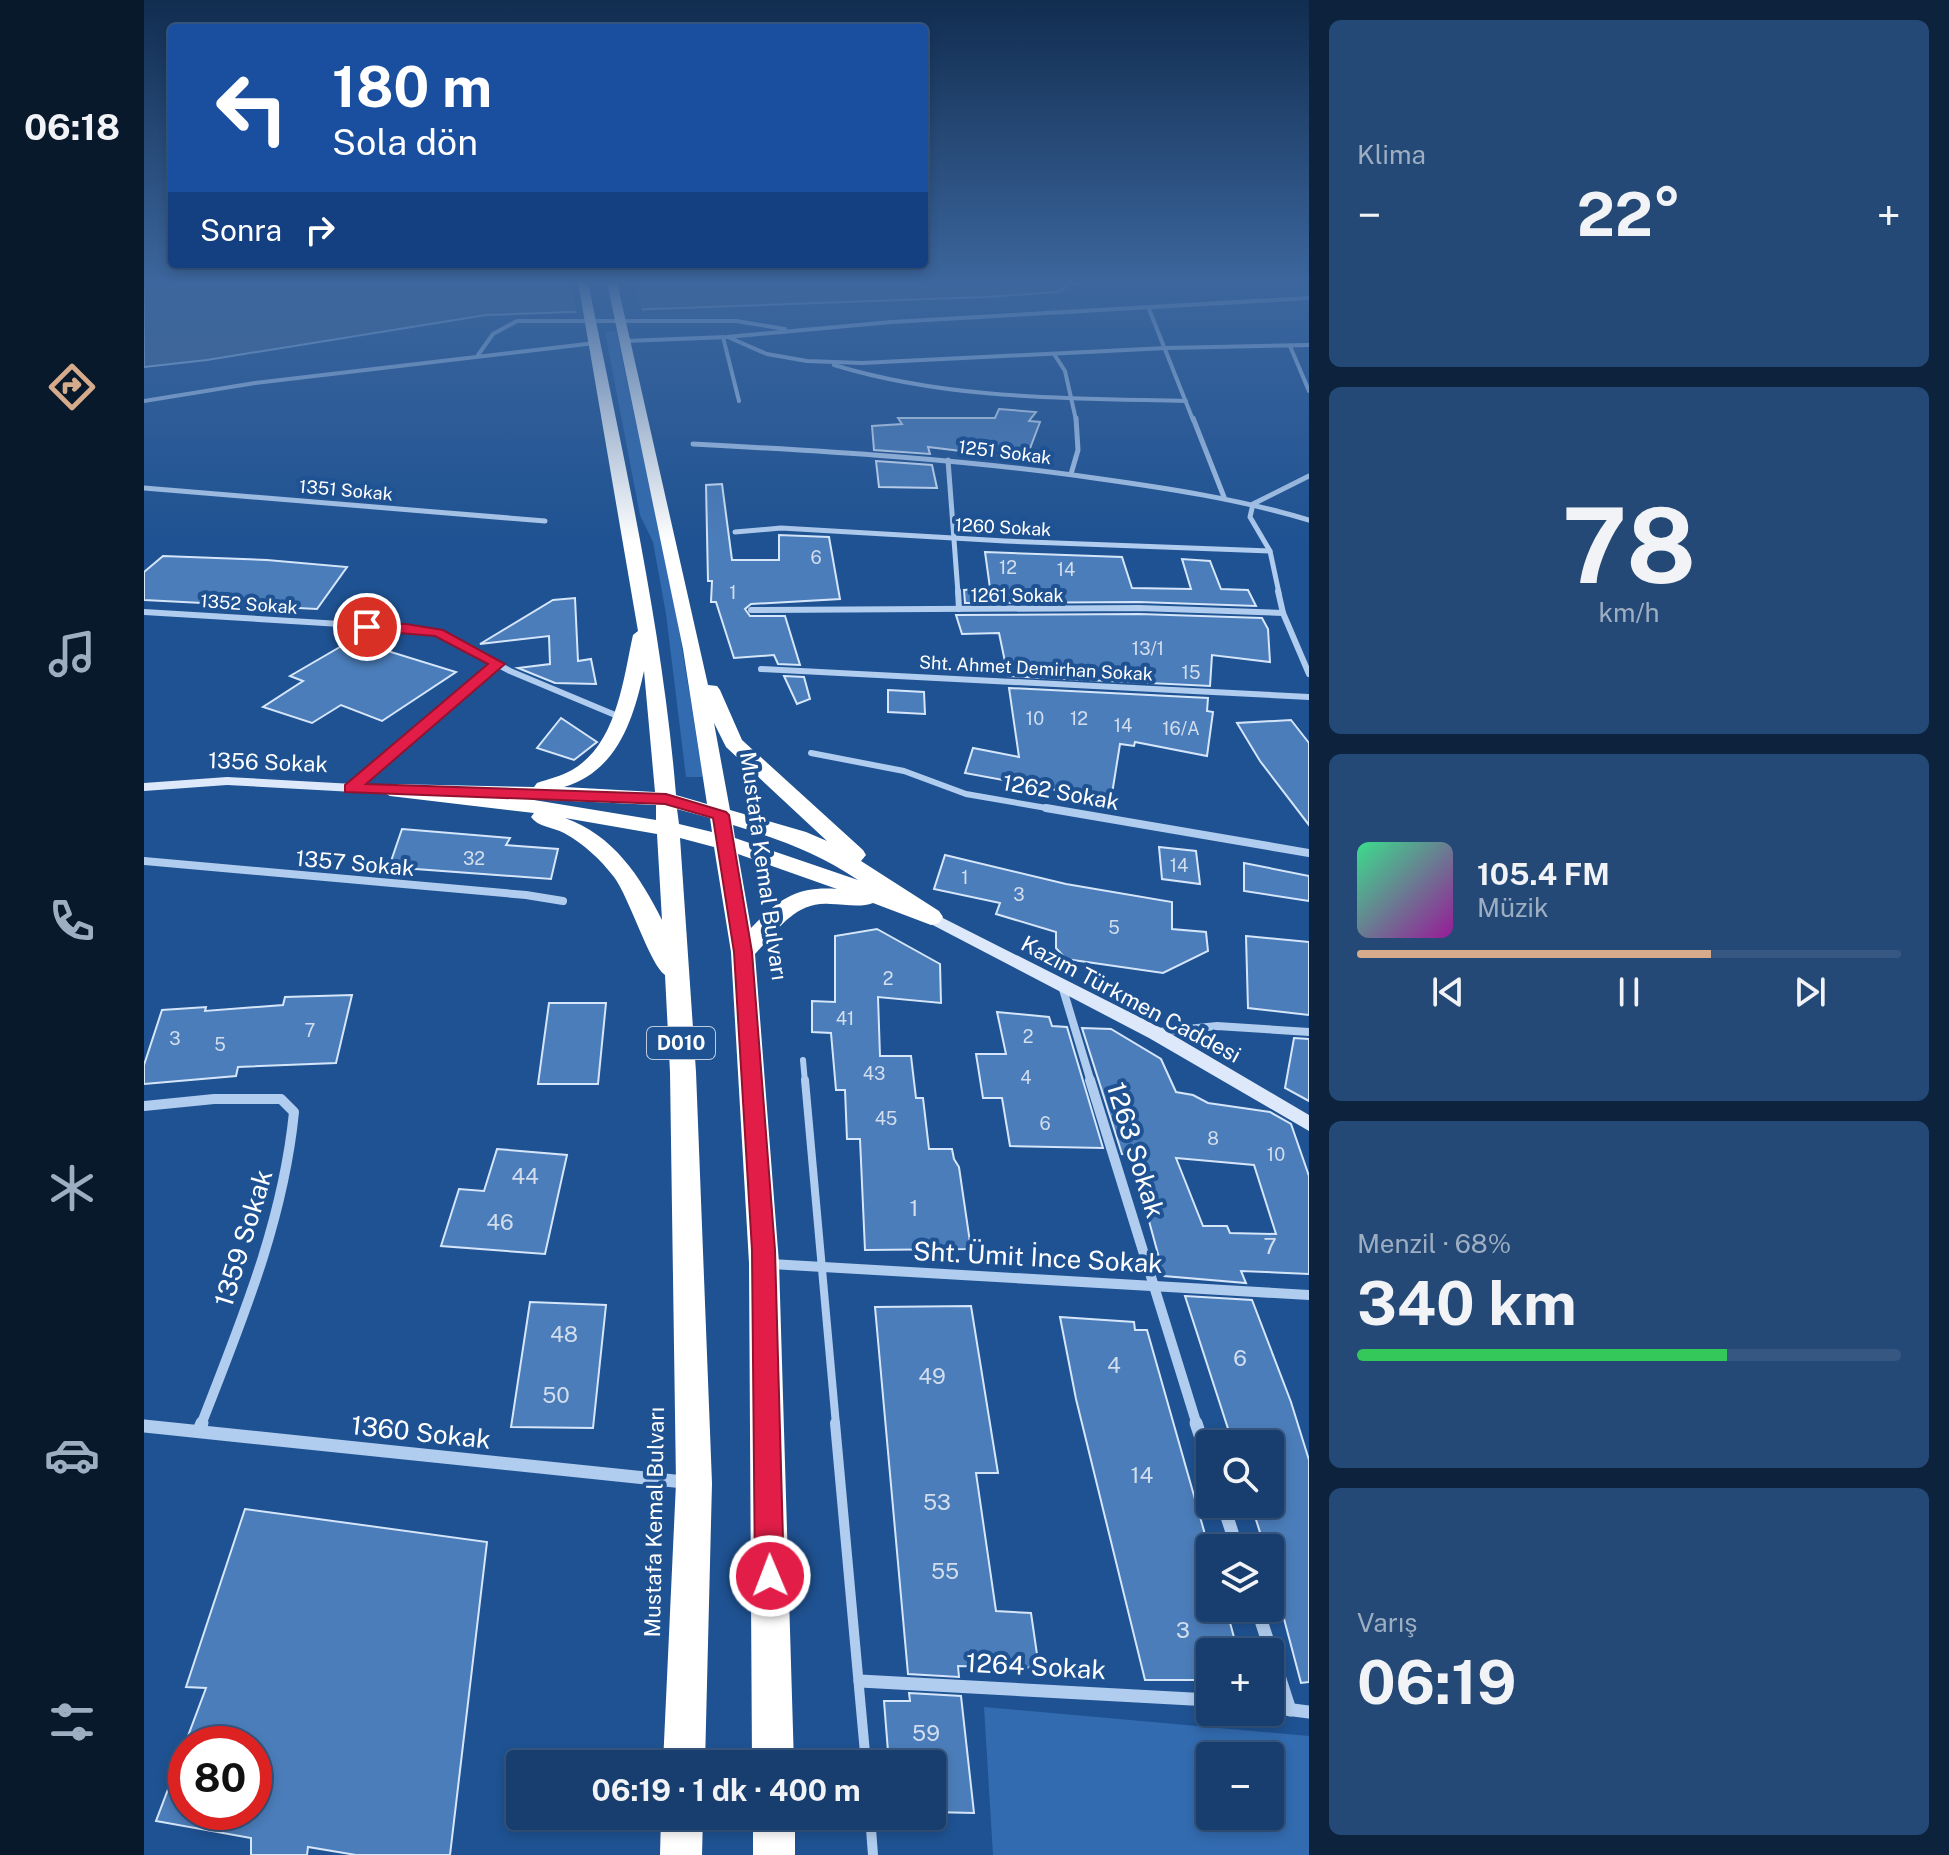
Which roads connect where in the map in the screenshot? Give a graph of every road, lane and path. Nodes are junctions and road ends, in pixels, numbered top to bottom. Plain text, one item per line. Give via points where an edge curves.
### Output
1 (370, 369) edge
2 (600, 369) edge
3 (632, 369) edge
4 (732, 369) edge
5 (848, 369) edge
6 (1063, 369) edge
7 (1174, 369) edge
8 (1300, 369) edge
9 (1309, 391) edge
10 (1073, 397) junction
11 (144, 401) edge
12 (739, 401) dead end
13 (1186, 401) junction
14 (693, 444) dead end
15 (948, 460) junction
16 (1071, 474) junction
17 (1309, 476) edge
18 (144, 488) edge
19 (1224, 497) junction
20 (1253, 504) junction
21 (1309, 520) edge
22 (545, 521) dead end
23 (735, 532) dead end
24 (952, 539) junction
25 (1270, 551) junction
26 (959, 609) junction
27 (751, 610) dead end
28 (144, 612) edge
29 (1283, 613) junction
30 (646, 621) junction
31 (692, 649) junction
32 (498, 664) junction
33 (761, 669) dead end
34 (1309, 674) edge
35 (1309, 697) edge
36 (620, 717) junction
37 (811, 753) dead end
38 (144, 787) edge
39 (351, 788) junction
40 (390, 790) junction
41 (528, 793) junction
42 (666, 799) junction
43 (473, 800) junction
44 (721, 815) junction
45 (668, 830) junction
46 (725, 843) junction
47 (1309, 853) edge
48 (144, 861) edge
49 (563, 901) dead end
50 (931, 917) junction
51 (743, 952) junction
52 (677, 984) junction
53 (1062, 986) junction
54 (1309, 1032) edge
55 (1155, 1033) junction
56 (803, 1060) dead end
57 (144, 1106) edge
58 (1309, 1124) edge
59 (764, 1263) junction
60 (823, 1267) junction
61 (1151, 1285) junction
62 (1309, 1295) edge
63 (144, 1426) edge
64 (199, 1430) junction
65 (1199, 1430) edge
66 (694, 1483) junction
67 (1262, 1622) edge
68 (860, 1681) junction
69 (1196, 1699) edge
70 (1284, 1709) edge
71 (1290, 1710) junction
72 (1309, 1712) edge
73 (684, 1750) edge
74 (773, 1750) edge
75 (865, 1750) edge
76 (682, 1830) edge
77 (774, 1830) edge
78 (871, 1830) edge
79 (681, 1855) edge
80 (774, 1855) edge
81 (873, 1855) edge

1 - 11 street
2 - 30 highway, Mustafa Kemal Bulvarı / D010
3 - 31 highway, Mustafa Kemal Bulvarı / D010
4 - 12 street
5 - 10 street via 892,382
6 - 10 street
7 - 13 street
8 - 9 street
10 - 13 street
10 - 16 street via 1078,450
13 - 19 street
14 - 15 street, 1251 Sokak
15 - 16 street, 1251 Sokak
15 - 24 street
16 - 19 street, 1251 Sokak
17 - 20 street
18 - 22 street, 1351 Sokak
19 - 20 street, 1251 Sokak
20 - 21 street, 1251 Sokak
20 - 25 street via 1250,517
23 - 24 street, 1260 Sokak via 781,528
24 - 25 street, 1260 Sokak
24 - 26 street
25 - 29 street
26 - 27 street, 1261 Sokak
26 - 29 street, 1261 Sokak
28 - 32 street, 1352 Sokak via 417,629 439,633
29 - 34 street
30 - 36 highway
30 - 42 highway, Mustafa Kemal Bulvarı / D010
31 - 44 highway, Mustafa Kemal Bulvarı / D010
31 - 50 highway via 733,743
32 - 36 street, 1352 Sokak
32 - 39 street
33 - 35 street, Sht. Ahmet Demirhan Sokak
36 - 41 highway via 598,761 579,775
37 - 47 street, 1262 Sokak via 904,771 966,794
38 - 39 main road, 1356 Sokak via 227,781
39 - 40 main road, 1356 Sokak
40 - 41 highway
40 - 43 highway
41 - 42 highway
42 - 44 highway
42 - 45 highway, Mustafa Kemal Bulvarı / D010
43 - 45 highway
43 - 52 highway via 554,821 600,846 634,885
44 - 46 highway, Mustafa Kemal Bulvarı / D010
44 - 50 highway via 834,853
45 - 46 highway
45 - 52 highway, Mustafa Kemal Bulvarı / D010
46 - 50 highway via 809,868
46 - 51 highway, Mustafa Kemal Bulvarı / D010
48 - 49 street, 1357 Sokak
50 - 51 highway via 856,896 817,895 786,906
50 - 53 main road, Kazım Türkmen Caddesi
51 - 59 highway, Mustafa Kemal Bulvarı / D010
52 - 66 highway, Mustafa Kemal Bulvarı / D010
53 - 55 main road, Kazım Türkmen Caddesi
53 - 61 street, 1263 Sokak
54 - 55 street via 1217,1026
55 - 58 main road, Kazım Türkmen Caddesi
56 - 60 lane
57 - 64 street, 1359 Sokak via 281,1099 294,1112 292,1148 272,1237
59 - 60 street, Sht. Ümit İnce Sokak
59 - 74 highway, Mustafa Kemal Bulvarı / D010
60 - 61 street, Sht. Ümit İnce Sokak
60 - 68 lane
61 - 62 street, Sht. Ümit İnce Sokak
61 - 65 street, 1263 Sokak
63 - 64 street, 1360 Sokak
64 - 66 street, 1360 Sokak
66 - 73 highway, Mustafa Kemal Bulvarı / D010
67 - 71 street
68 - 69 street, 1264 Sokak
68 - 75 lane
70 - 71 street
71 - 72 street
76 - 79 highway
77 - 80 highway
78 - 81 lane

